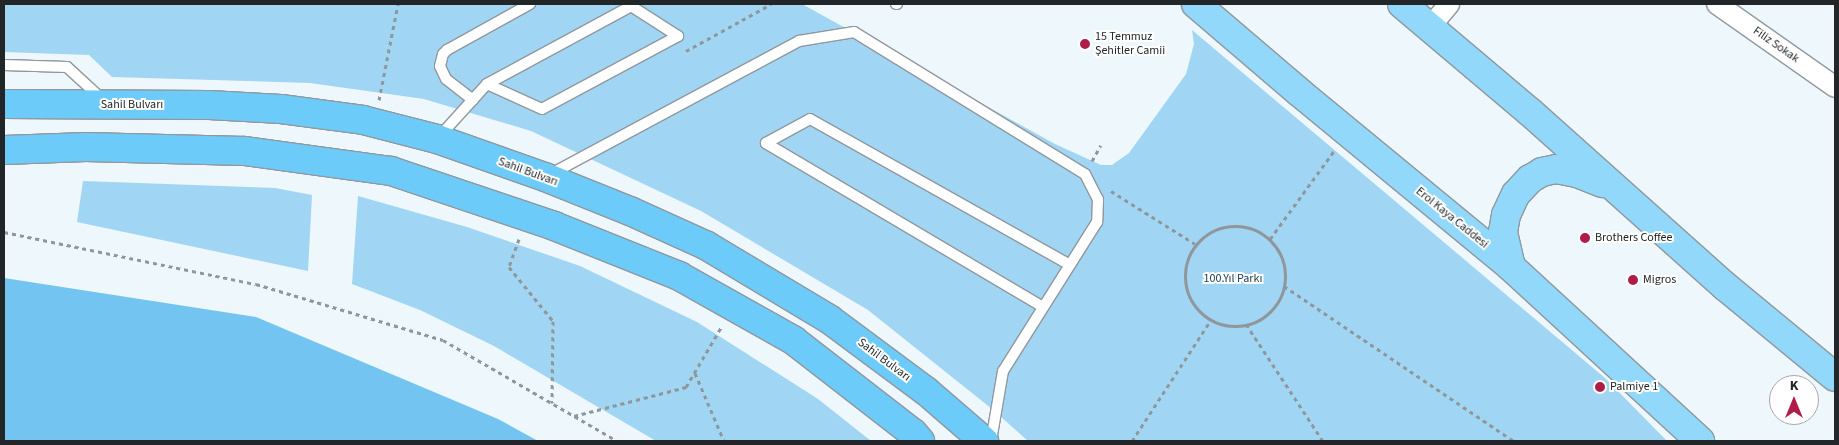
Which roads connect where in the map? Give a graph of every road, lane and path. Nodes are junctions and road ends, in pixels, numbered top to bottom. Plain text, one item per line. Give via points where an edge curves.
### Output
1 (398, 4) edge
2 (530, 4) edge
3 (1196, 4) edge
4 (1402, 4) edge
5 (1449, 4) edge
6 (1717, 4) edge
7 (630, 5) edge
8 (1430, 28) junction
9 (4, 65) edge
10 (488, 84) junction
11 (1835, 87) edge
12 (472, 100) junction
13 (4, 104) edge
14 (109, 105) junction
15 (374, 122) junction
16 (1347, 132) junction
17 (437, 139) junction
18 (1101, 145) dead end
19 (4, 150) edge
20 (1085, 174) junction
21 (544, 177) junction
22 (1615, 188) junction
23 (528, 217) junction
24 (4, 232) edge
25 (1270, 240) junction
26 (1195, 244) junction
27 (1280, 253) junction
28 (1070, 265) junction
29 (1511, 267) junction
30 (1284, 286) junction
31 (1192, 302) junction
32 (733, 306) junction
33 (1044, 307) junction
34 (1211, 320) junction
35 (1246, 324) junction
36 (694, 373) junction
37 (1835, 377) edge
38 (552, 403) junction
39 (573, 416) junction
40 (1696, 440) edge
41 (617, 441) edge
42 (724, 441) edge
43 (920, 441) edge
44 (984, 441) edge
45 (991, 441) edge
46 (1132, 441) edge
47 (1323, 441) edge
48 (1514, 441) edge

1 - 15 path
2 - 12 lane via 443,54 440,66 446,79
3 - 16 main road, Erol Kaya Caddesi
4 - 8 main road
5 - 8 street
6 - 11 street, Filiz Sokak
7 - 10 lane
7 - 10 lane via 678,36 542,109
8 - 22 main road
9 - 14 lane via 67,67
10 - 12 lane
12 - 17 lane
13 - 14 highway, Sahil Bulvarı
14 - 15 highway, Sahil Bulvarı via 252,107
15 - 17 highway, Sahil Bulvarı
16 - 25 path
16 - 29 main road, Erol Kaya Caddesi
17 - 21 highway, Sahil Bulvarı
18 - 20 path
19 - 23 highway via 86,147 244,151 391,171
20 - 21 lane via 854,32 798,41
20 - 26 path
20 - 28 lane via 1098,199 1097,222
21 - 44 highway, Sahil Bulvarı via 670,228 756,274 853,337 926,391
22 - 29 main road via 1577,173 1556,169 1530,179 1516,194 1506,215 1503,232
22 - 37 main road via 1726,287
23 - 32 highway via 679,276
23 - 38 path via 509,267 553,322
24 - 38 path via 256,284 443,340
25 - 26 path via 1256,230 1240,225 1223,226
25 - 27 path
26 - 27 path via 1216,230 1240,226 1257,231
26 - 31 path via 1184,276
27 - 30 path via 1285,270
27 - 31 path via 1284,286 1279,299 1259,319 1246,324 1222,324 1200,311
28 - 33 lane
28 - 33 lane via 810,119 766,143
29 - 40 main road, Erol Kaya Caddesi
30 - 35 path via 1271,311
30 - 48 path
31 - 34 path
32 - 36 path
32 - 43 highway via 793,340
33 - 45 lane via 1003,370
34 - 35 path via 1234,326
34 - 46 path
35 - 47 path
36 - 39 path via 686,387
36 - 42 path
38 - 39 path
39 - 41 path

